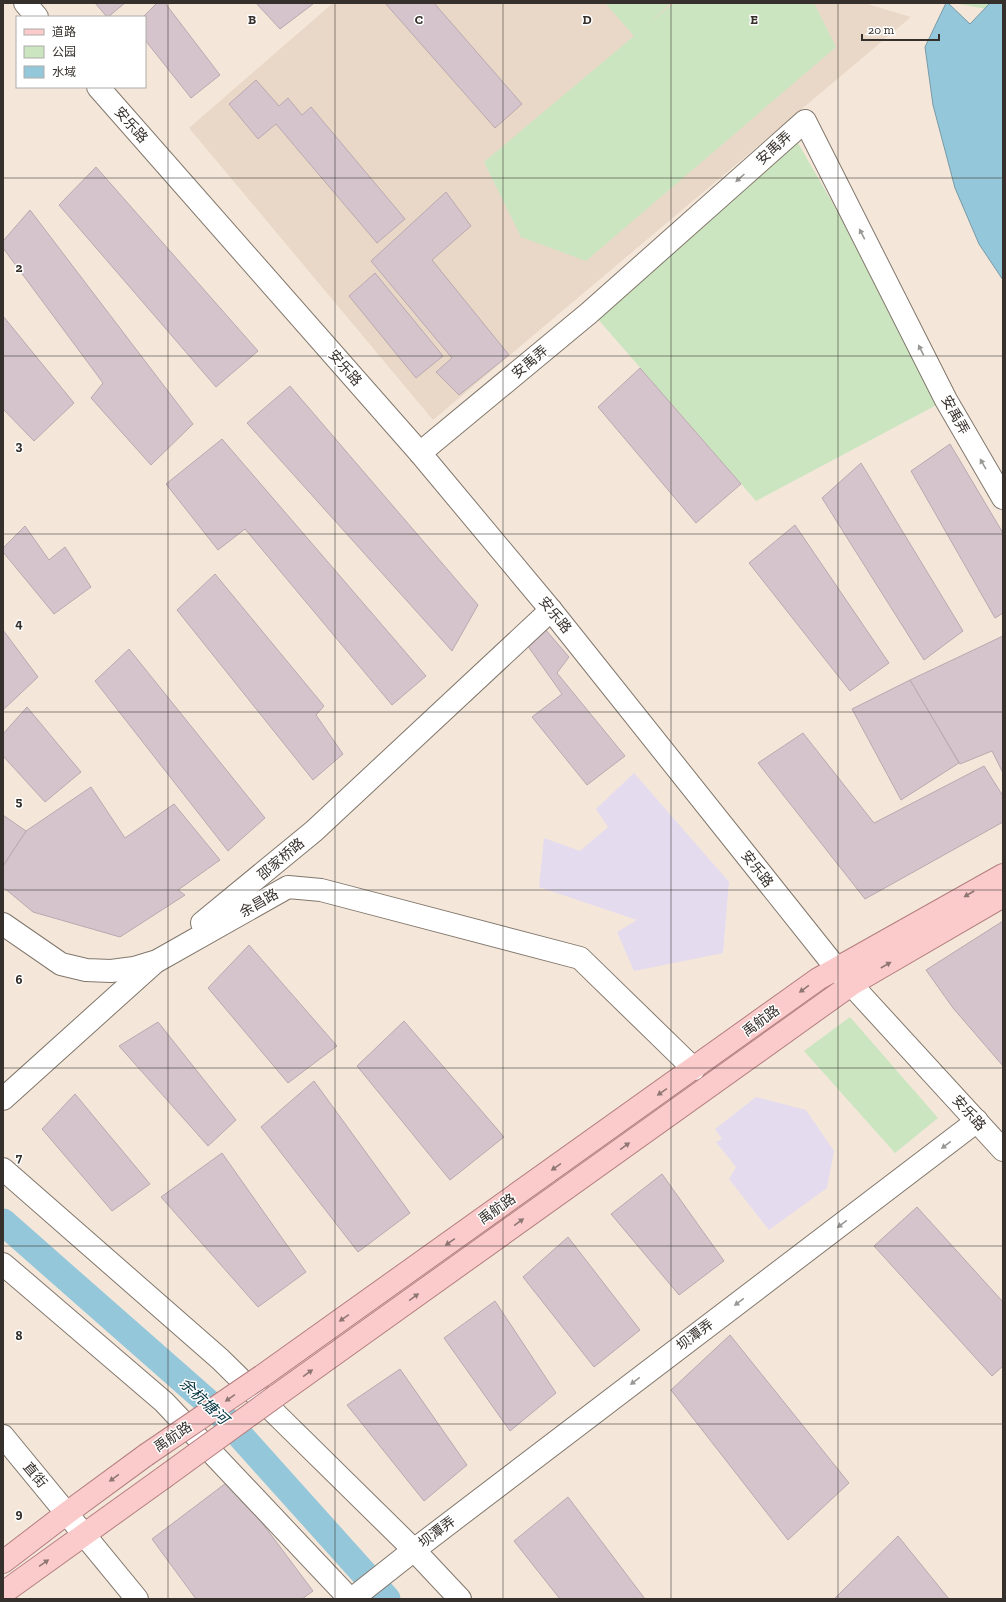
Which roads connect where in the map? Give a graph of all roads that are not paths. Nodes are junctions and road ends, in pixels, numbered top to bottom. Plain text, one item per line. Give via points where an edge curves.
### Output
1 (25, 3) edge
2 (36, 16) edge
3 (99, 88) edge
4 (420, 453) junction
5 (1003, 498) edge
6 (551, 610) junction
7 (1003, 875) edge
8 (1003, 896) edge
9 (3, 924) edge
10 (157, 961) junction
11 (845, 976) junction
12 (694, 1069) junction
13 (3, 1099) edge
14 (977, 1121) junction
15 (1003, 1150) edge
16 (3, 1169) edge
17 (3, 1264) edge
18 (3, 1436) edge
19 (67, 1513) junction
20 (85, 1534) junction
21 (414, 1550) junction
22 (3, 1562) edge
23 (8, 1589) edge
24 (354, 1597) edge
25 (138, 1599) edge
26 (460, 1599) edge

1 - 2 street
3 - 4 street, 安乐路
5 -> 4 street, 安禹弄 via 946,400 805,121 589,313
4 - 6 street, 安乐路
6 - 10 street, 邵家桥路 via 314,831
6 - 11 street, 安乐路
7 -> 11 main road, 禹航路
11 -> 8 main road, 禹航路
9 - 10 street, 余昌路 via 61,964 86,970 111,971
10 - 12 street, 余昌路 via 288,887 321,890 580,958
10 - 13 street, 邵家桥路
11 -> 12 main road, 禹航路 via 818,979
11 - 14 street, 安乐路
20 -> 11 main road, 禹航路, bridge
12 -> 19 main road, 禹航路, bridge
14 - 15 street, 安乐路
14 -> 21 street, 坝潭弄
16 - 21 street via 220,1359
17 - 24 street via 164,1402
18 - 19 street, 直街
19 - 20 street, 直街
19 - 22 main road, 禹航路
23 -> 20 main road, 禹航路
20 - 25 street, 直街
21 - 24 street, 坝潭弄
21 - 26 street

